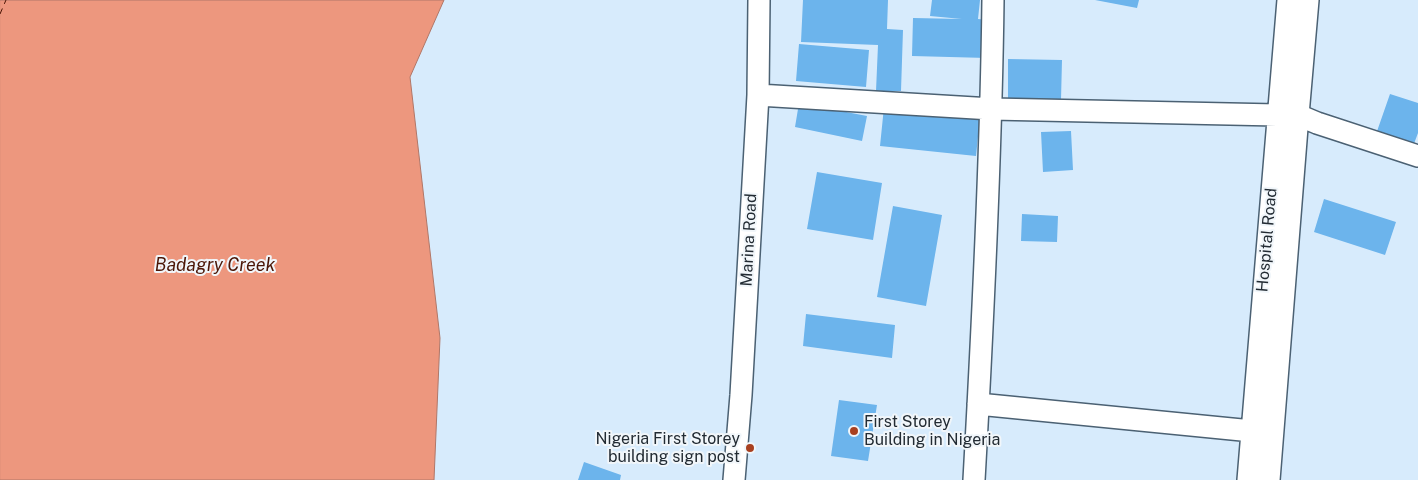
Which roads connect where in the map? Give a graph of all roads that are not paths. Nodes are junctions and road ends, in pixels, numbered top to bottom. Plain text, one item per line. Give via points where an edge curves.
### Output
1 (759, 0) edge
2 (993, 0) edge
3 (1288, 0) edge
4 (1308, 0) edge
5 (758, 95) junction
6 (992, 109) junction
7 (1287, 115) junction
8 (1418, 156) edge
9 (978, 404) junction
10 (1252, 431) junction
11 (734, 480) edge
12 (974, 480) edge
13 (1248, 480) edge
14 (1270, 480) edge

1 - 5 street, Marina Road
2 - 6 street
3 - 7 street, Hospital Road
4 - 7 street, Hospital Road
5 - 6 street
5 - 11 street, Marina Road
6 - 7 street
6 - 9 street
7 - 8 street
7 - 10 street, Hospital Road
7 - 14 street, Hospital Road
9 - 10 street
9 - 12 street
10 - 13 street, Hospital Road

